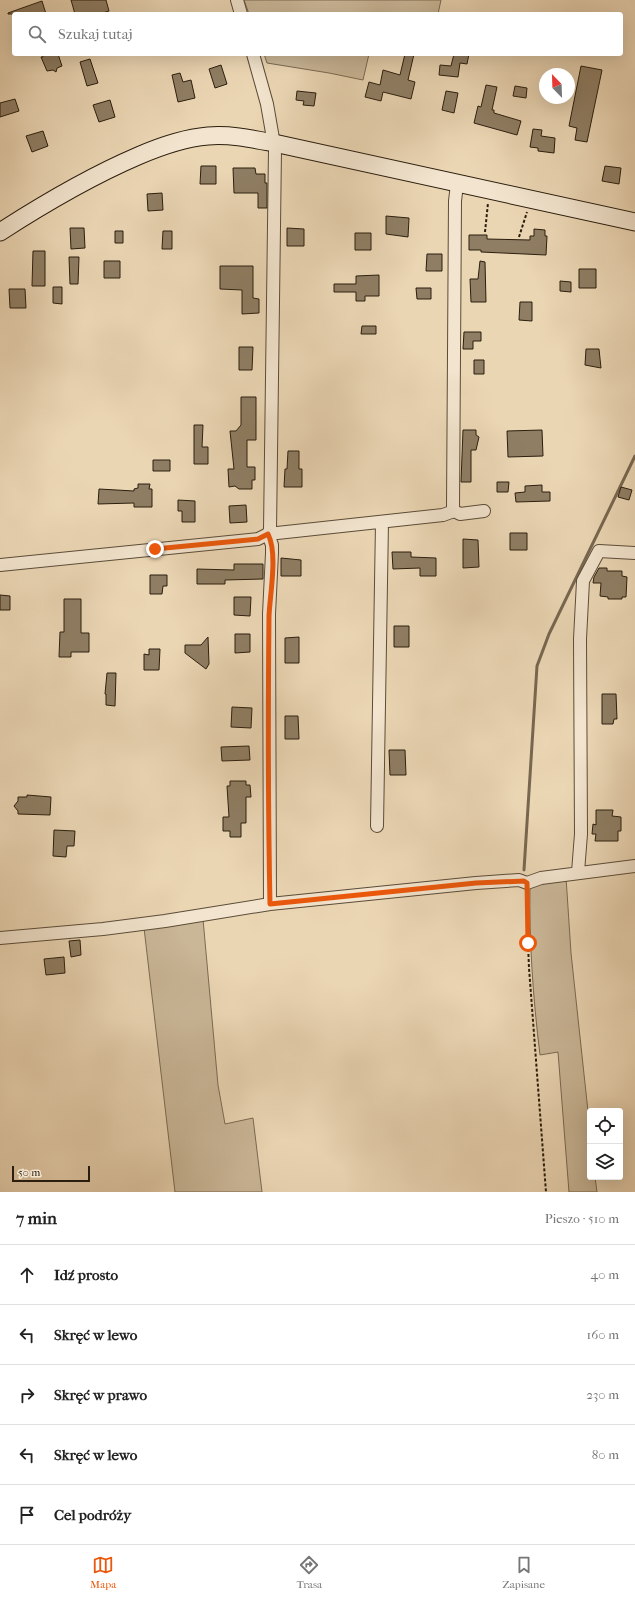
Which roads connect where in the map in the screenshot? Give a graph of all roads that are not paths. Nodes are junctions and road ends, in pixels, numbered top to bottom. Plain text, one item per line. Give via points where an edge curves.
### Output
1 (237, 0) edge
2 (240, 12) edge
3 (254, 56) edge
4 (274, 144) junction
5 (458, 184) junction
6 (635, 222) edge
7 (0, 232) edge
8 (454, 511) junction
9 (484, 511) dead end
10 (382, 522) junction
11 (268, 534) junction
12 (635, 553) edge
13 (0, 565) edge
14 (377, 826) dead end
15 (635, 866) edge
16 (578, 872) junction
17 (270, 904) junction
18 (0, 938) edge

1 - 2 street
3 - 4 street via 267,104
4 - 5 street
4 - 7 street via 224,136 175,142 85,180
4 - 11 street via 272,518
5 - 6 street
5 - 8 street via 455,201
8 - 9 street via 460,514
8 - 10 street via 443,515
10 - 11 street
10 - 14 street
11 - 13 street via 258,539
11 - 17 street via 272,545 269,614
12 - 16 street via 599,551 583,581 580,639 581,834
15 - 16 street
16 - 17 street via 527,883 519,880 476,883
17 - 18 street via 103,929

